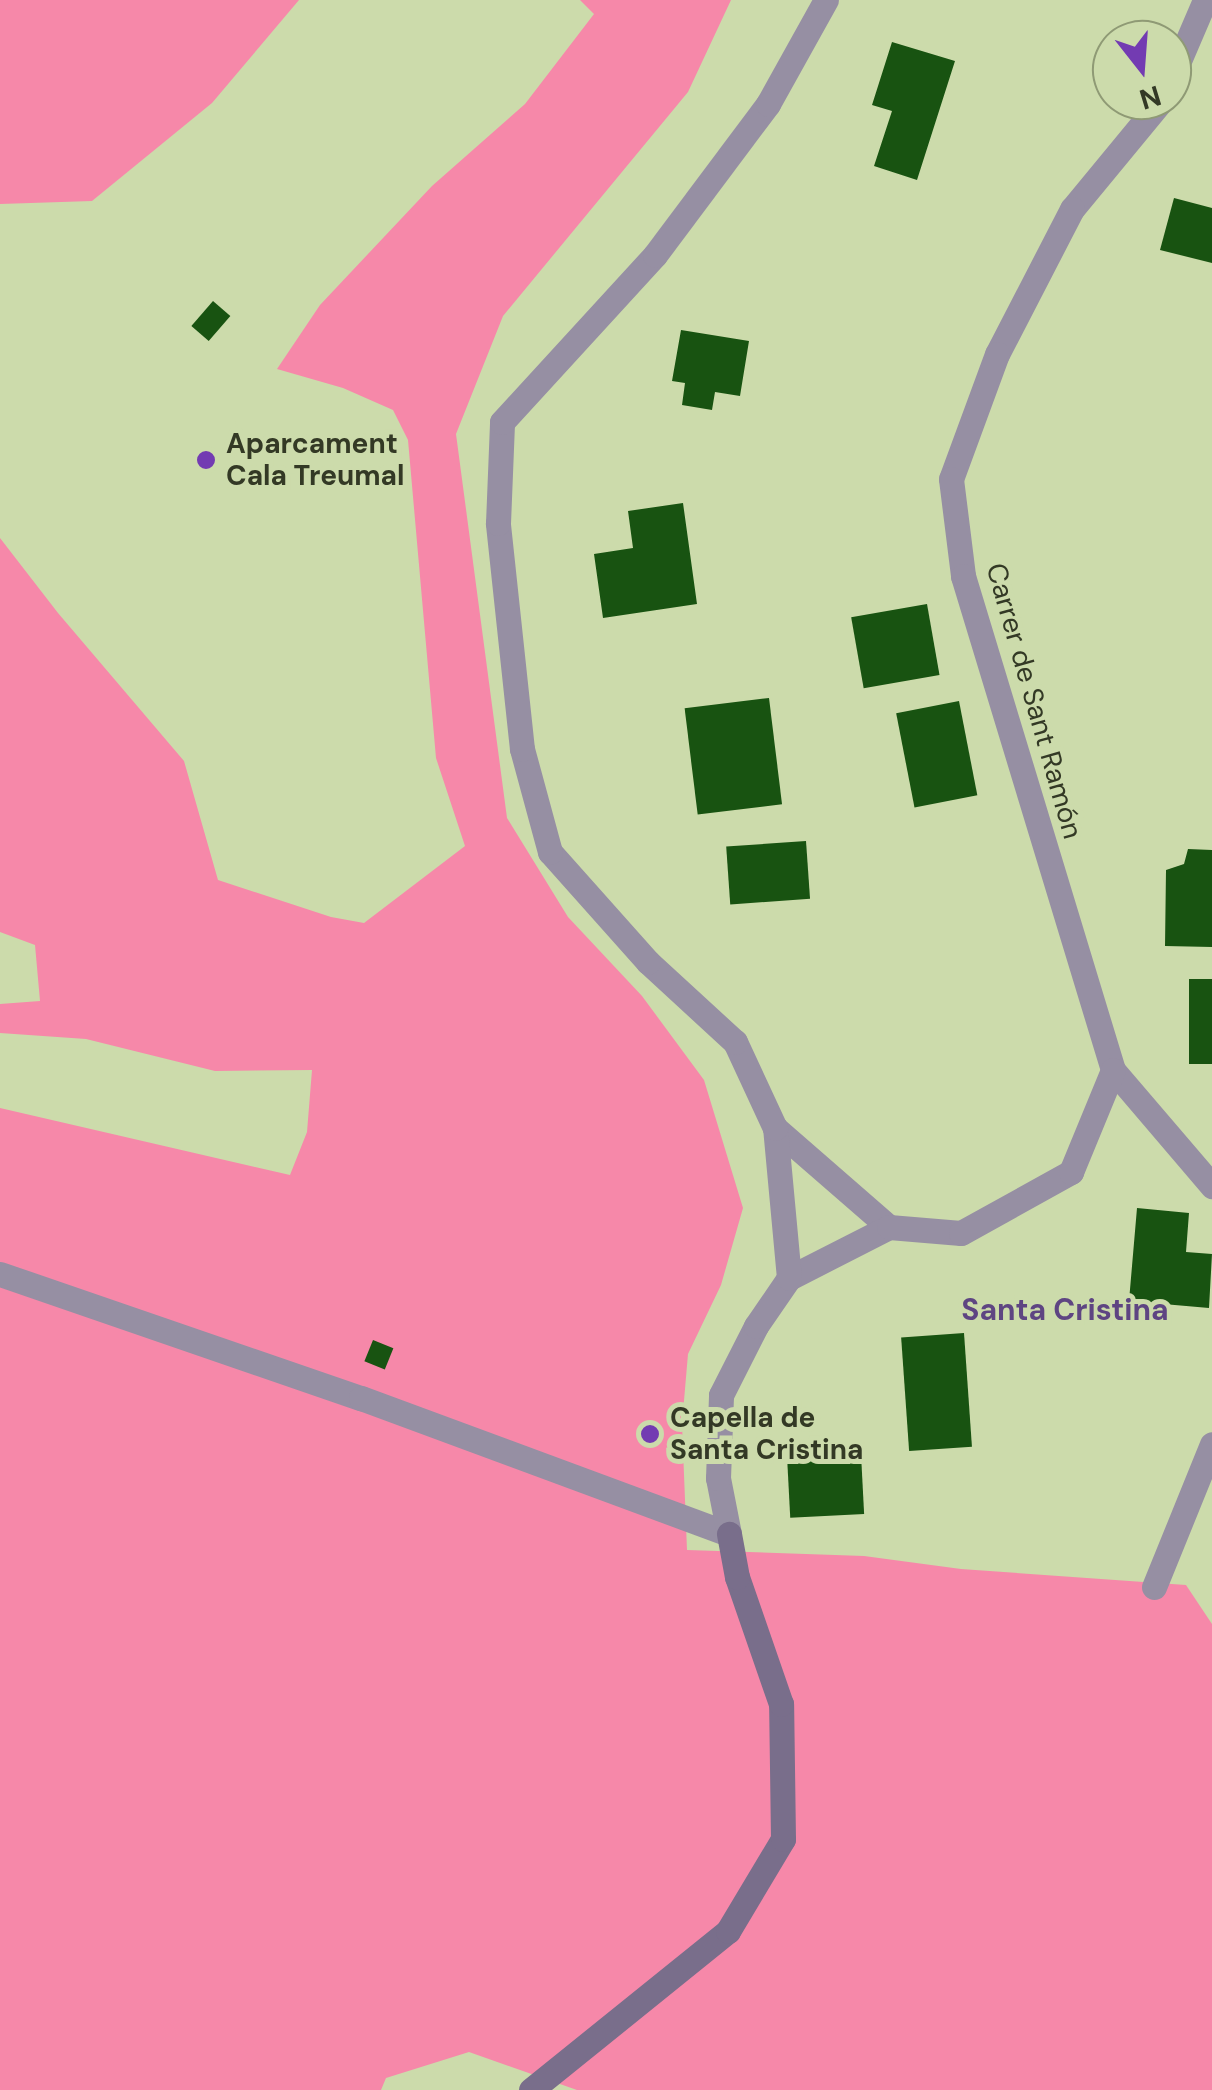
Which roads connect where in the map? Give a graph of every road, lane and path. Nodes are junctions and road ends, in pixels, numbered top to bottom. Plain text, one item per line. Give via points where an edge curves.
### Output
1 (826, 0) edge
2 (1205, 0) edge
3 (1192, 31) edge
4 (1145, 120) edge
5 (1113, 1070) junction
6 (774, 1128) junction
7 (1212, 1186) edge
8 (890, 1227) junction
9 (0, 1274) edge
10 (789, 1278) junction
11 (1212, 1444) edge
12 (729, 1534) junction
13 (1154, 1587) dead end
14 (531, 2090) edge

1 - 6 street via 768,104 655,255 502,422 498,523 520,730 550,852 648,962 735,1042
2 - 3 street
4 - 5 street, Carrer de Sant Ramón via 1072,208 996,354 951,479 963,576
5 - 7 street
5 - 8 street via 1071,1172 961,1233
6 - 8 street
6 - 10 street
8 - 10 street
9 - 12 street
10 - 12 street via 721,1395 718,1478
11 - 13 street
12 - 14 street via 781,1704 783,1839 728,1931

